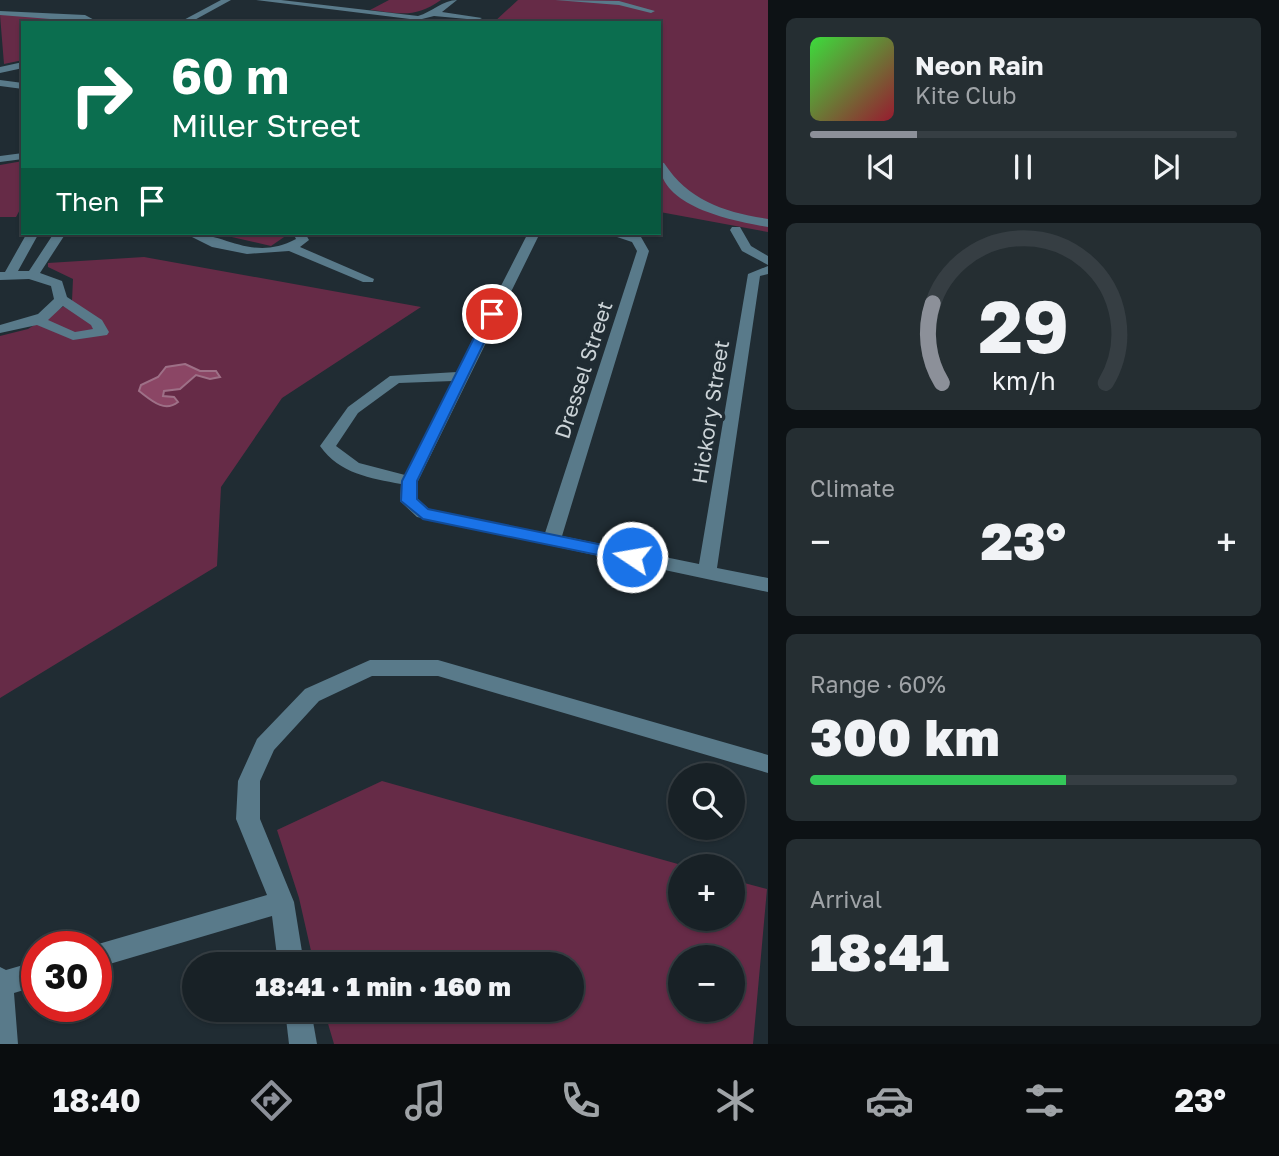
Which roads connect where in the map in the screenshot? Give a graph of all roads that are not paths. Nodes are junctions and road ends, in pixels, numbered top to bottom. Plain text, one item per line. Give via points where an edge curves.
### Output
1 (228, 0) edge
2 (260, 0) edge
3 (378, 0) edge
4 (453, 0) edge
5 (559, 0) edge
6 (652, 0) edge
7 (598, 1) edge
8 (619, 3) junction
9 (355, 11) junction
10 (651, 11) junction
11 (0, 13) edge
12 (434, 14) junction
13 (478, 19) dead end
14 (93, 21) edge
15 (186, 21) edge
16 (650, 21) edge
17 (21, 65) edge
18 (0, 70) edge
19 (0, 83) edge
20 (21, 86) edge
21 (21, 156) edge
22 (0, 159) edge
23 (661, 166) edge
24 (768, 223) edge
25 (736, 230) dead end
26 (32, 235) edge
27 (59, 235) edge
28 (197, 235) edge
29 (300, 235) edge
30 (533, 235) edge
31 (618, 235) edge
32 (292, 248) junction
33 (768, 261) edge
34 (768, 270) edge
35 (5, 275) edge
36 (33, 275) junction
37 (368, 279) dead end
38 (61, 299) junction
39 (37, 320) junction
40 (0, 329) edge
41 (462, 376) junction
42 (410, 481) junction
43 (423, 513) junction
44 (552, 540) junction
45 (707, 571) junction
46 (768, 584) edge
47 (768, 764) edge
48 (282, 902) junction
49 (112, 951) edge
50 (289, 952) edge
51 (21, 977) edge
52 (0, 982) edge
53 (300, 1022) edge
54 (4, 1044) edge
55 (303, 1044) edge

1 - 15 street
2 - 9 street
3 - 9 street
4 - 12 street
5 - 7 street
6 - 8 street
6 - 10 street
7 - 8 street
8 - 10 street
9 - 12 street via 418,18
10 - 16 street
11 - 14 street via 85,16
12 - 13 street
17 - 18 street
19 - 20 street
21 - 22 street
23 - 24 street via 684,195 706,209
25 - 33 street via 746,248
26 - 35 street
27 - 36 street
28 - 32 street via 258,253
29 - 32 street via 303,240
30 - 41 street
31 - 44 street, Dressel Street via 637,240 643,251
32 - 37 street
34 - 45 street, Hickory Street via 754,274
35 - 36 street
36 - 38 street via 57,284
38 - 39 street
38 - 39 street via 97,323 102,332 73,336
39 - 40 street
41 - 42 street
41 - 42 street via 395,379 353,410 328,446 334,457 353,468
42 - 43 street via 409,501
43 - 44 street
43 - 46 street
44 - 45 street
45 - 46 street
47 - 48 street via 438,668 370,668 312,695 265,745 249,781 248,819
48 - 49 street
48 - 50 street
51 - 52 street
52 - 54 street
53 - 55 street

